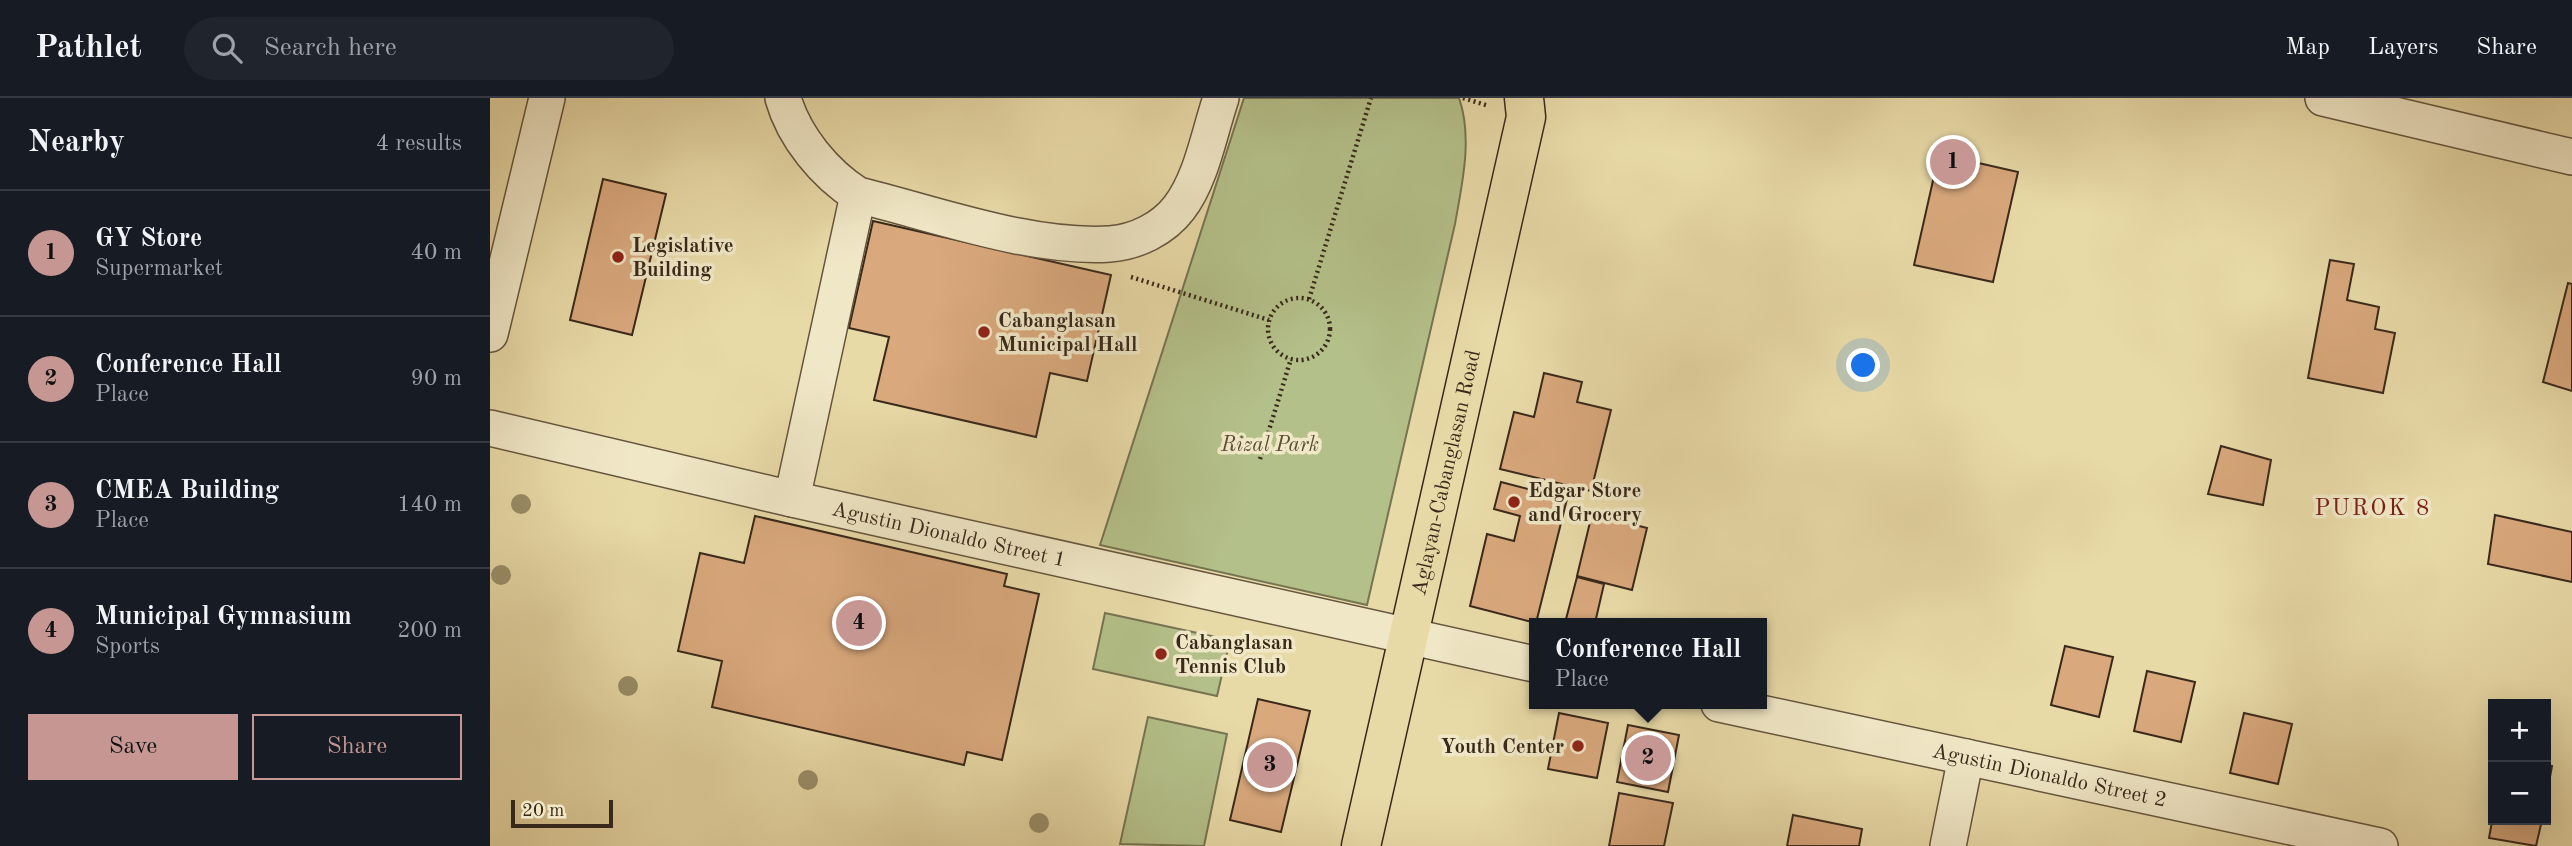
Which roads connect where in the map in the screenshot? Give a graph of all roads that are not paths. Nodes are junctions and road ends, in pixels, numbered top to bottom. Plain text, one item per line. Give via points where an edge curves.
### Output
1 (547, 98) edge
2 (783, 98) edge
3 (1221, 98) edge
4 (2323, 98) edge
5 (1527, 104) edge
6 (2572, 157) edge
7 (858, 194) junction
8 (490, 334) edge
9 (490, 428) edge
10 (792, 499) junction
11 (1409, 637) junction
12 (1529, 663) edge
13 (1742, 709) edge
14 (1966, 757) junction
15 (1361, 846) edge
16 (1948, 846) edge
17 (2381, 846) edge

1 - 8 street
2 - 7 street via 805,144 836,181
3 - 7 street via 1180,207 1163,225 1140,237 1111,244 1043,239
4 - 6 street
5 - 11 main road, Aglayan-Cabanglasan Road
7 - 10 street
9 - 10 street, Agustin Dionaldo Street 1
10 - 11 street, Agustin Dionaldo Street 1
11 - 12 street
11 - 15 main road, Aglayan-Cabanglasan Road
13 - 14 street, Agustin Dionaldo Street 2
14 - 16 street
14 - 17 street, Agustin Dionaldo Street 2

